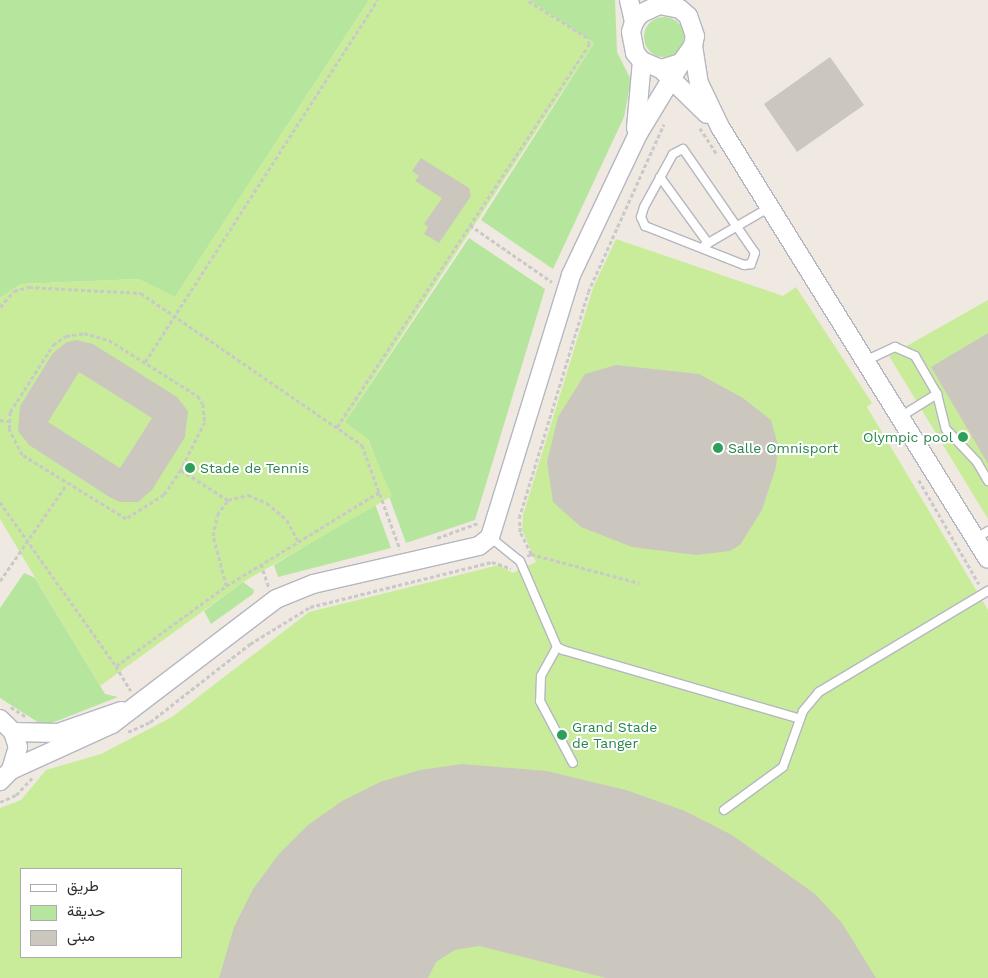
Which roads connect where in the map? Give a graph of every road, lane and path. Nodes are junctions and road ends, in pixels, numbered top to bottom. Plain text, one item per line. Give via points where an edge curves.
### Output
1 (377, 0) edge
2 (526, 0) edge
3 (629, 0) edge
4 (661, 2) edge
5 (634, 22) junction
6 (694, 46) junction
7 (642, 61) junction
8 (671, 70) junction
9 (664, 121) dead end
10 (697, 124) dead end
11 (720, 127) junction
12 (628, 155) junction
13 (719, 157) dead end
14 (660, 177) junction
15 (770, 207) junction
16 (470, 225) junction
17 (737, 226) junction
18 (708, 243) junction
19 (700, 248) junction
20 (556, 273) dead end
21 (552, 282) junction
22 (549, 291) dead end
23 (0, 307) edge
24 (173, 314) junction
25 (866, 360) junction
26 (145, 362) junction
27 (937, 394) junction
28 (900, 417) junction
29 (0, 420) edge
30 (8, 421) junction
31 (337, 427) junction
32 (181, 470) junction
33 (917, 477) dead end
34 (988, 481) edge
35 (66, 485) junction
36 (381, 491) junction
37 (228, 500) junction
38 (0, 502) edge
39 (481, 516) dead end
40 (982, 535) edge
41 (490, 537) junction
42 (435, 539) dead end
43 (26, 541) junction
44 (298, 541) junction
45 (408, 546) dead end
46 (400, 549) junction
47 (391, 551) dead end
48 (531, 554) junction
49 (988, 559) edge
50 (520, 561) junction
51 (261, 564) junction
52 (0, 582) edge
53 (639, 583) dead end
54 (278, 584) dead end
55 (226, 586) junction
56 (270, 588) junction
57 (986, 592) edge
58 (263, 594) dead end
59 (557, 646) junction
60 (116, 666) junction
61 (139, 687) dead end
62 (132, 692) junction
63 (126, 703) junction
64 (3, 711) edge
65 (800, 719) junction
66 (29, 721) dead end
67 (13, 732) junction
68 (123, 735) dead end
69 (573, 763) dead end
70 (40, 769) dead end
71 (6, 775) edge
72 (0, 802) edge
73 (724, 810) dead end

1 - 24 path
2 - 16 path via 587,38 589,45
3 - 5 street
4 - 5 street
4 - 6 street via 688,16 695,36
5 - 7 street via 632,43
6 - 8 street
6 - 11 street via 696,74
7 - 8 street
7 - 12 street via 639,108
8 - 11 street
8 - 12 street
9 - 48 path via 588,292 519,518 520,532
10 - 13 path
11 - 15 street
12 - 41 street via 571,275
14 - 17 lane via 675,152 686,150
14 - 18 lane
14 - 19 lane via 642,212 645,226
15 - 17 lane
15 - 25 street
16 - 21 path
16 - 31 path
17 - 18 lane
17 - 19 lane via 754,253 751,264 744,265
18 - 19 lane
20 - 21 path
21 - 22 path
23 - 24 path via 7,296 28,287 141,293
24 - 26 path
24 - 31 path
25 - 27 lane via 888,349 910,351
25 - 28 street
26 - 30 path via 108,340 84,333 66,336 53,345
26 - 32 path via 198,396 203,404 205,422
27 - 28 lane
27 - 34 lane via 946,429 977,462
28 - 40 street
29 - 30 path
30 - 35 path via 22,455
31 - 36 path via 362,445
32 - 35 path via 164,495 126,519
32 - 37 path
33 - 57 path
35 - 43 path
36 - 44 path
36 - 46 path
37 - 44 path via 248,495 267,503 287,520
37 - 55 path via 217,515 214,536
38 - 43 path
39 - 42 path via 470,529
40 - 49 street
41 - 50 lane
41 - 63 street via 479,546 313,584 286,594
43 - 52 path
43 - 60 path
44 - 51 path
45 - 46 path
46 - 47 path
48 - 50 path
48 - 53 path
50 - 59 lane
50 - 68 path via 510,568 492,562 310,607 250,644 150,722
51 - 55 path
51 - 56 path
54 - 56 path
55 - 60 path
56 - 58 path
57 - 65 lane via 819,692
59 - 65 lane
59 - 69 lane via 541,676 540,701
60 - 62 path
61 - 62 path
62 - 63 path
63 - 67 street via 58,734
63 - 71 street via 102,730
64 - 66 path
64 - 67 street
65 - 73 lane via 783,768
67 - 71 street via 17,755
70 - 72 path via 28,786

